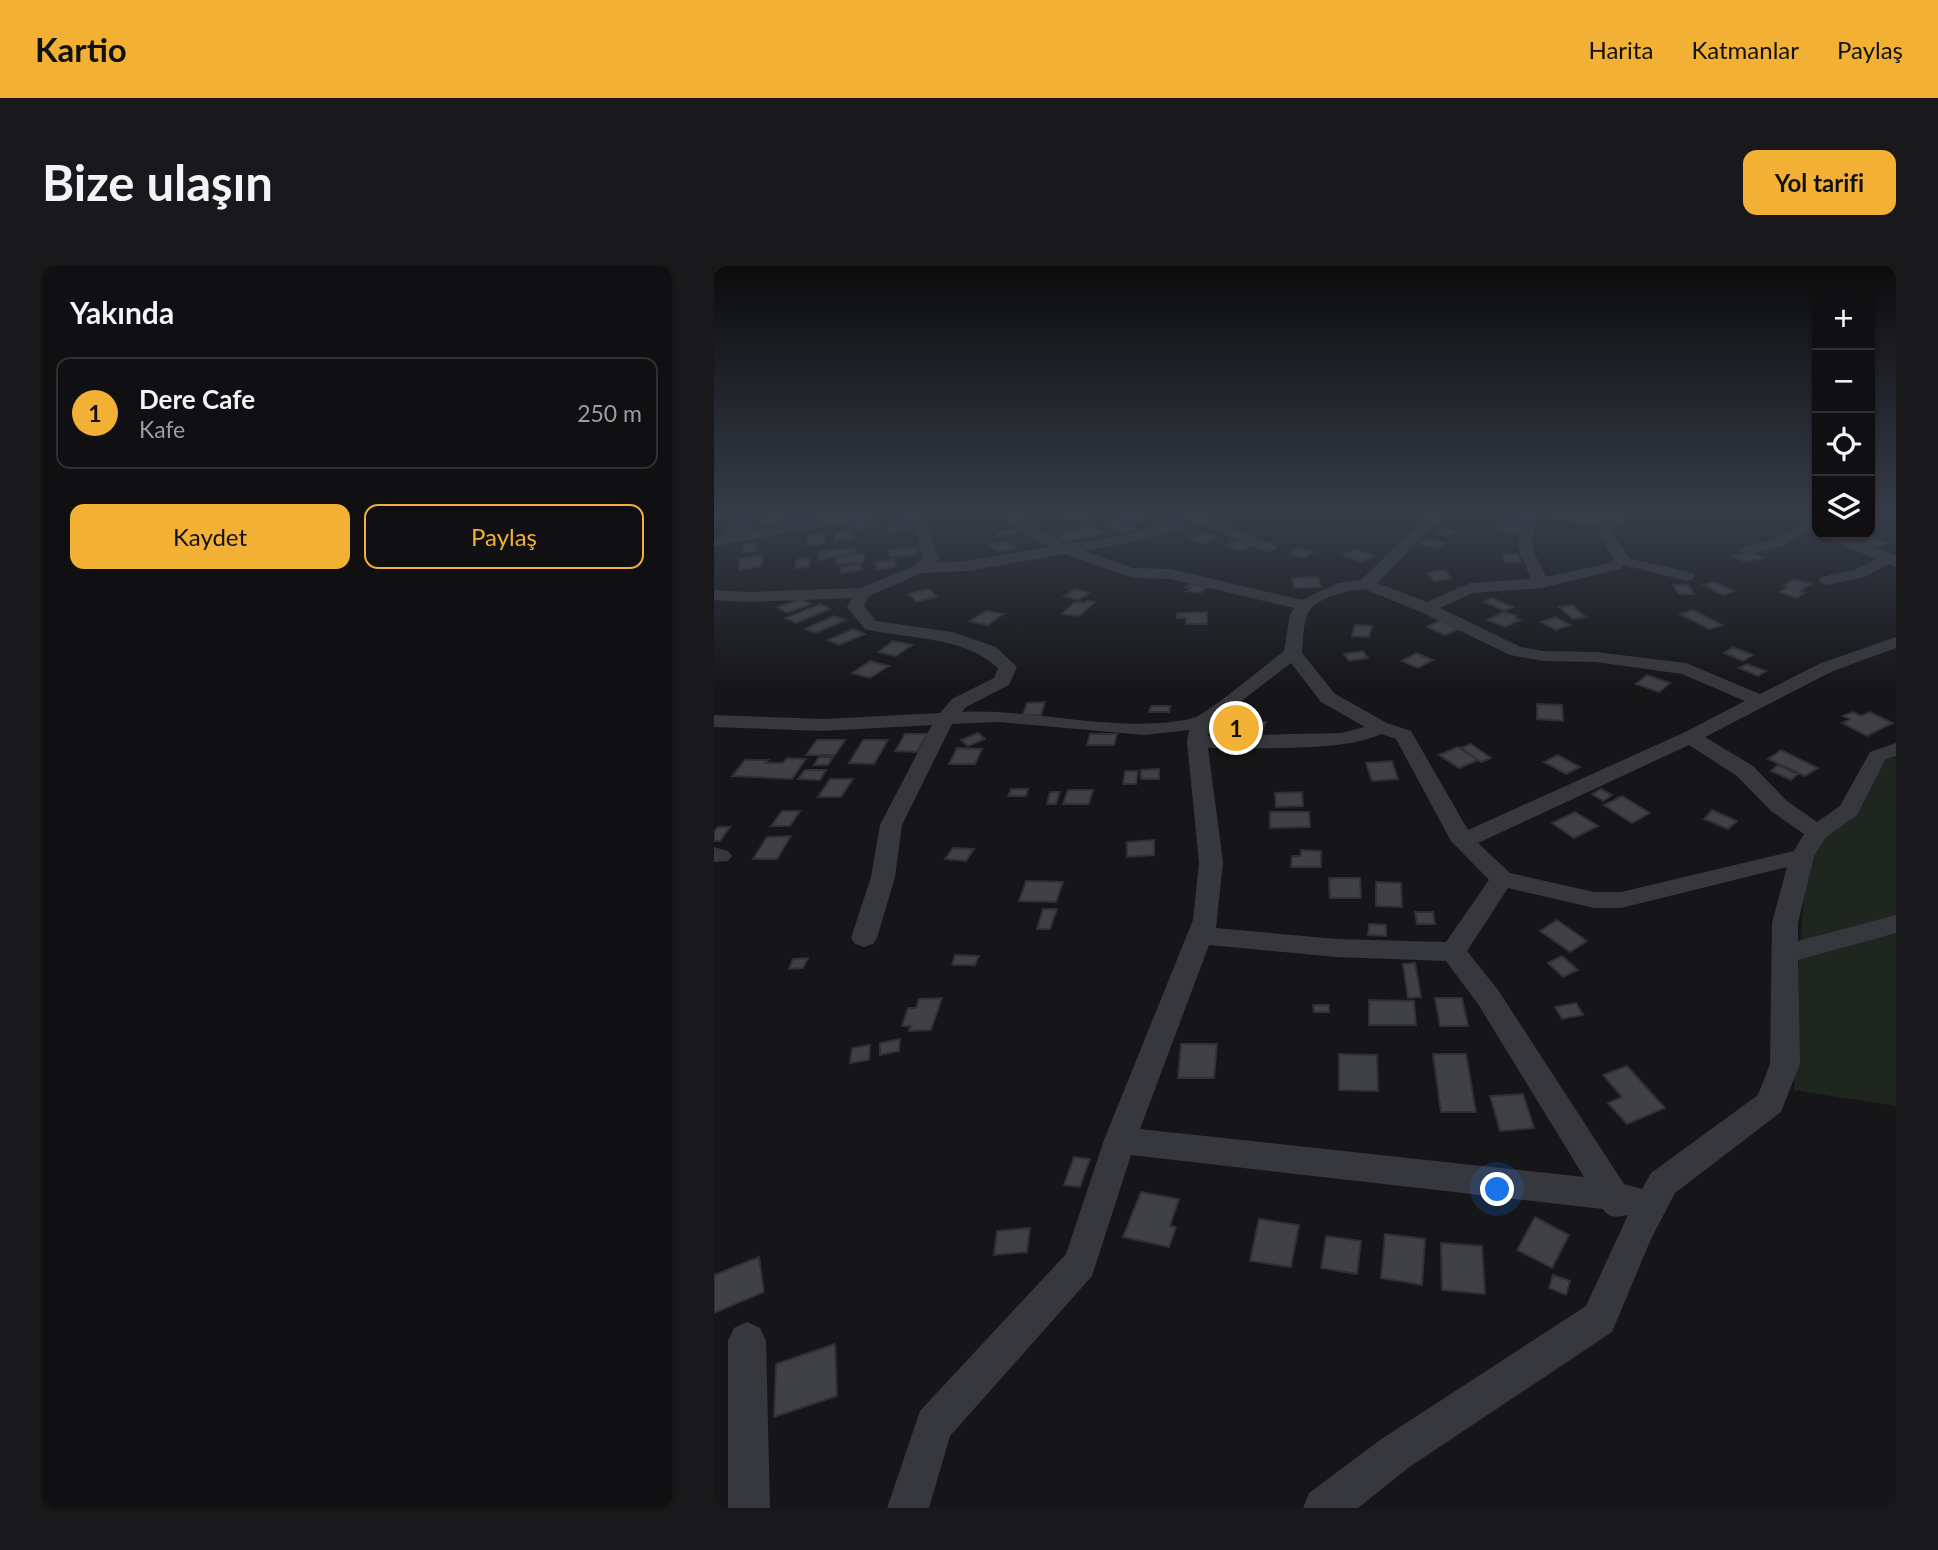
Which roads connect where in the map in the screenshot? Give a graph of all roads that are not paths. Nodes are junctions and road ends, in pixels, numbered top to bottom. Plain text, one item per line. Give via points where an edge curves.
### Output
1 (912, 572) edge
2 (1130, 572) edge
3 (1378, 572) edge
4 (1536, 572) edge
5 (1589, 572) edge
6 (1668, 572) edge
7 (1864, 572) edge
8 (1683, 580) dead end
9 (1827, 580) dead end
10 (1541, 583) junction
11 (1366, 584) junction
12 (863, 593) junction
13 (714, 595) edge
14 (1306, 606) junction
15 (1427, 608) junction
16 (1896, 642) edge
17 (1293, 653) junction
18 (1761, 701) junction
19 (945, 719) junction
20 (714, 721) edge
21 (1380, 727) junction
22 (1199, 732) junction
23 (1690, 737) junction
24 (1896, 749) edge
25 (1463, 841) junction
26 (1809, 844) junction
27 (1502, 879) junction
28 (1896, 924) edge
29 (1200, 935) junction
30 (864, 938) dead end
31 (1453, 952) junction
32 (1786, 954) junction
33 (1120, 1140) junction
34 (1613, 1195) junction
35 (1644, 1219) junction
36 (747, 1341) dead end
37 (749, 1508) edge
38 (908, 1508) edge
39 (1324, 1508) edge

1 - 12 street
2 - 14 street via 1170,574
3 - 11 street
4 - 10 street
5 - 10 street
6 - 8 street
7 - 9 street
10 - 15 street via 1470,588
11 - 14 street via 1344,586
11 - 15 street
12 - 13 street
12 - 19 street via 855,607 871,625 951,637 990,651 1008,667 1002,681 959,703
14 - 17 street via 1298,614
15 - 18 street via 1516,652 1686,670
16 - 18 street via 1827,667
17 - 21 street via 1328,698
17 - 22 street
18 - 23 street
19 - 20 street via 822,725
19 - 22 street via 998,716
19 - 30 street via 891,825 883,877
21 - 22 street via 1341,739
21 - 25 street via 1404,735
22 - 29 street via 1211,862 1206,920
23 - 25 street
23 - 26 street via 1745,771
24 - 26 street via 1877,756 1849,810
25 - 27 street
26 - 27 street via 1620,900 1594,900
26 - 32 street via 1785,923
27 - 31 street
28 - 32 street
29 - 31 street via 1337,948
29 - 33 street
31 - 34 street via 1488,997
32 - 35 street via 1785,1064 1769,1103 1663,1184
33 - 34 street
33 - 38 street via 1080,1264 934,1425
34 - 35 street
35 - 39 street via 1599,1319 1394,1454
36 - 37 street

